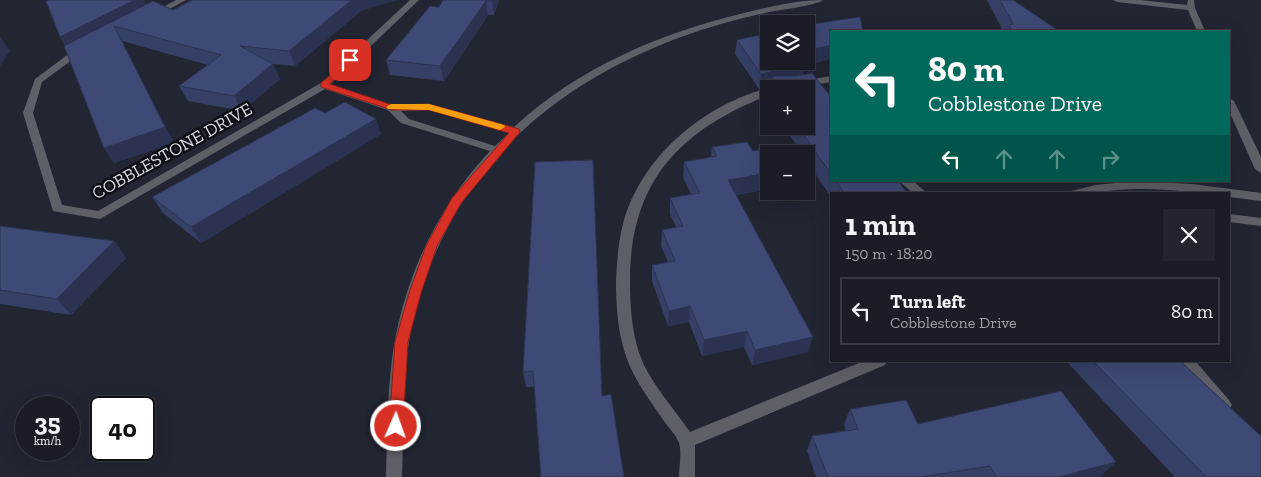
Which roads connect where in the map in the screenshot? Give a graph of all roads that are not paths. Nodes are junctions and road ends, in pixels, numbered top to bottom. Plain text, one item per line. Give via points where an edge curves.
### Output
1 (182, 0) edge
2 (416, 0) edge
3 (819, 0) edge
4 (1117, 0) edge
5 (1191, 4) edge
6 (140, 21) edge
7 (1201, 30) edge
8 (89, 46) edge
9 (830, 79) edge
10 (815, 82) edge
11 (324, 85) junction
12 (760, 94) edge
13 (1230, 103) edge
14 (392, 108) junction
15 (515, 132) junction
16 (498, 150) junction
17 (1261, 169) edge
18 (907, 182) edge
19 (920, 192) edge
20 (1085, 192) edge
21 (1219, 192) edge
22 (1230, 193) edge
23 (1261, 197) edge
24 (1230, 218) edge
25 (1261, 222) edge
26 (878, 362) edge
27 (1187, 362) edge
28 (1231, 413) edge
29 (686, 441) junction
30 (394, 477) edge
31 (687, 477) edge

1 - 6 street
2 - 11 street, COBBLESTONE DRIVE
3 - 15 street via 730,18 647,48 572,86
4 - 5 street
5 - 7 street
8 - 11 street, COBBLESTONE DRIVE via 38,82 28,113 57,208 100,215
9 - 10 street
11 - 14 street
12 - 29 street via 716,114 665,154 634,208 625,240 622,274 624,312 637,364
13 - 17 street
14 - 15 street via 429,107
14 - 16 street via 405,121
15 - 16 street
16 - 30 street via 456,201 432,246 415,293 402,342
18 - 19 street
20 - 21 street via 1116,186 1160,185
22 - 23 street
24 - 25 street
26 - 29 street
27 - 28 street
29 - 31 street

